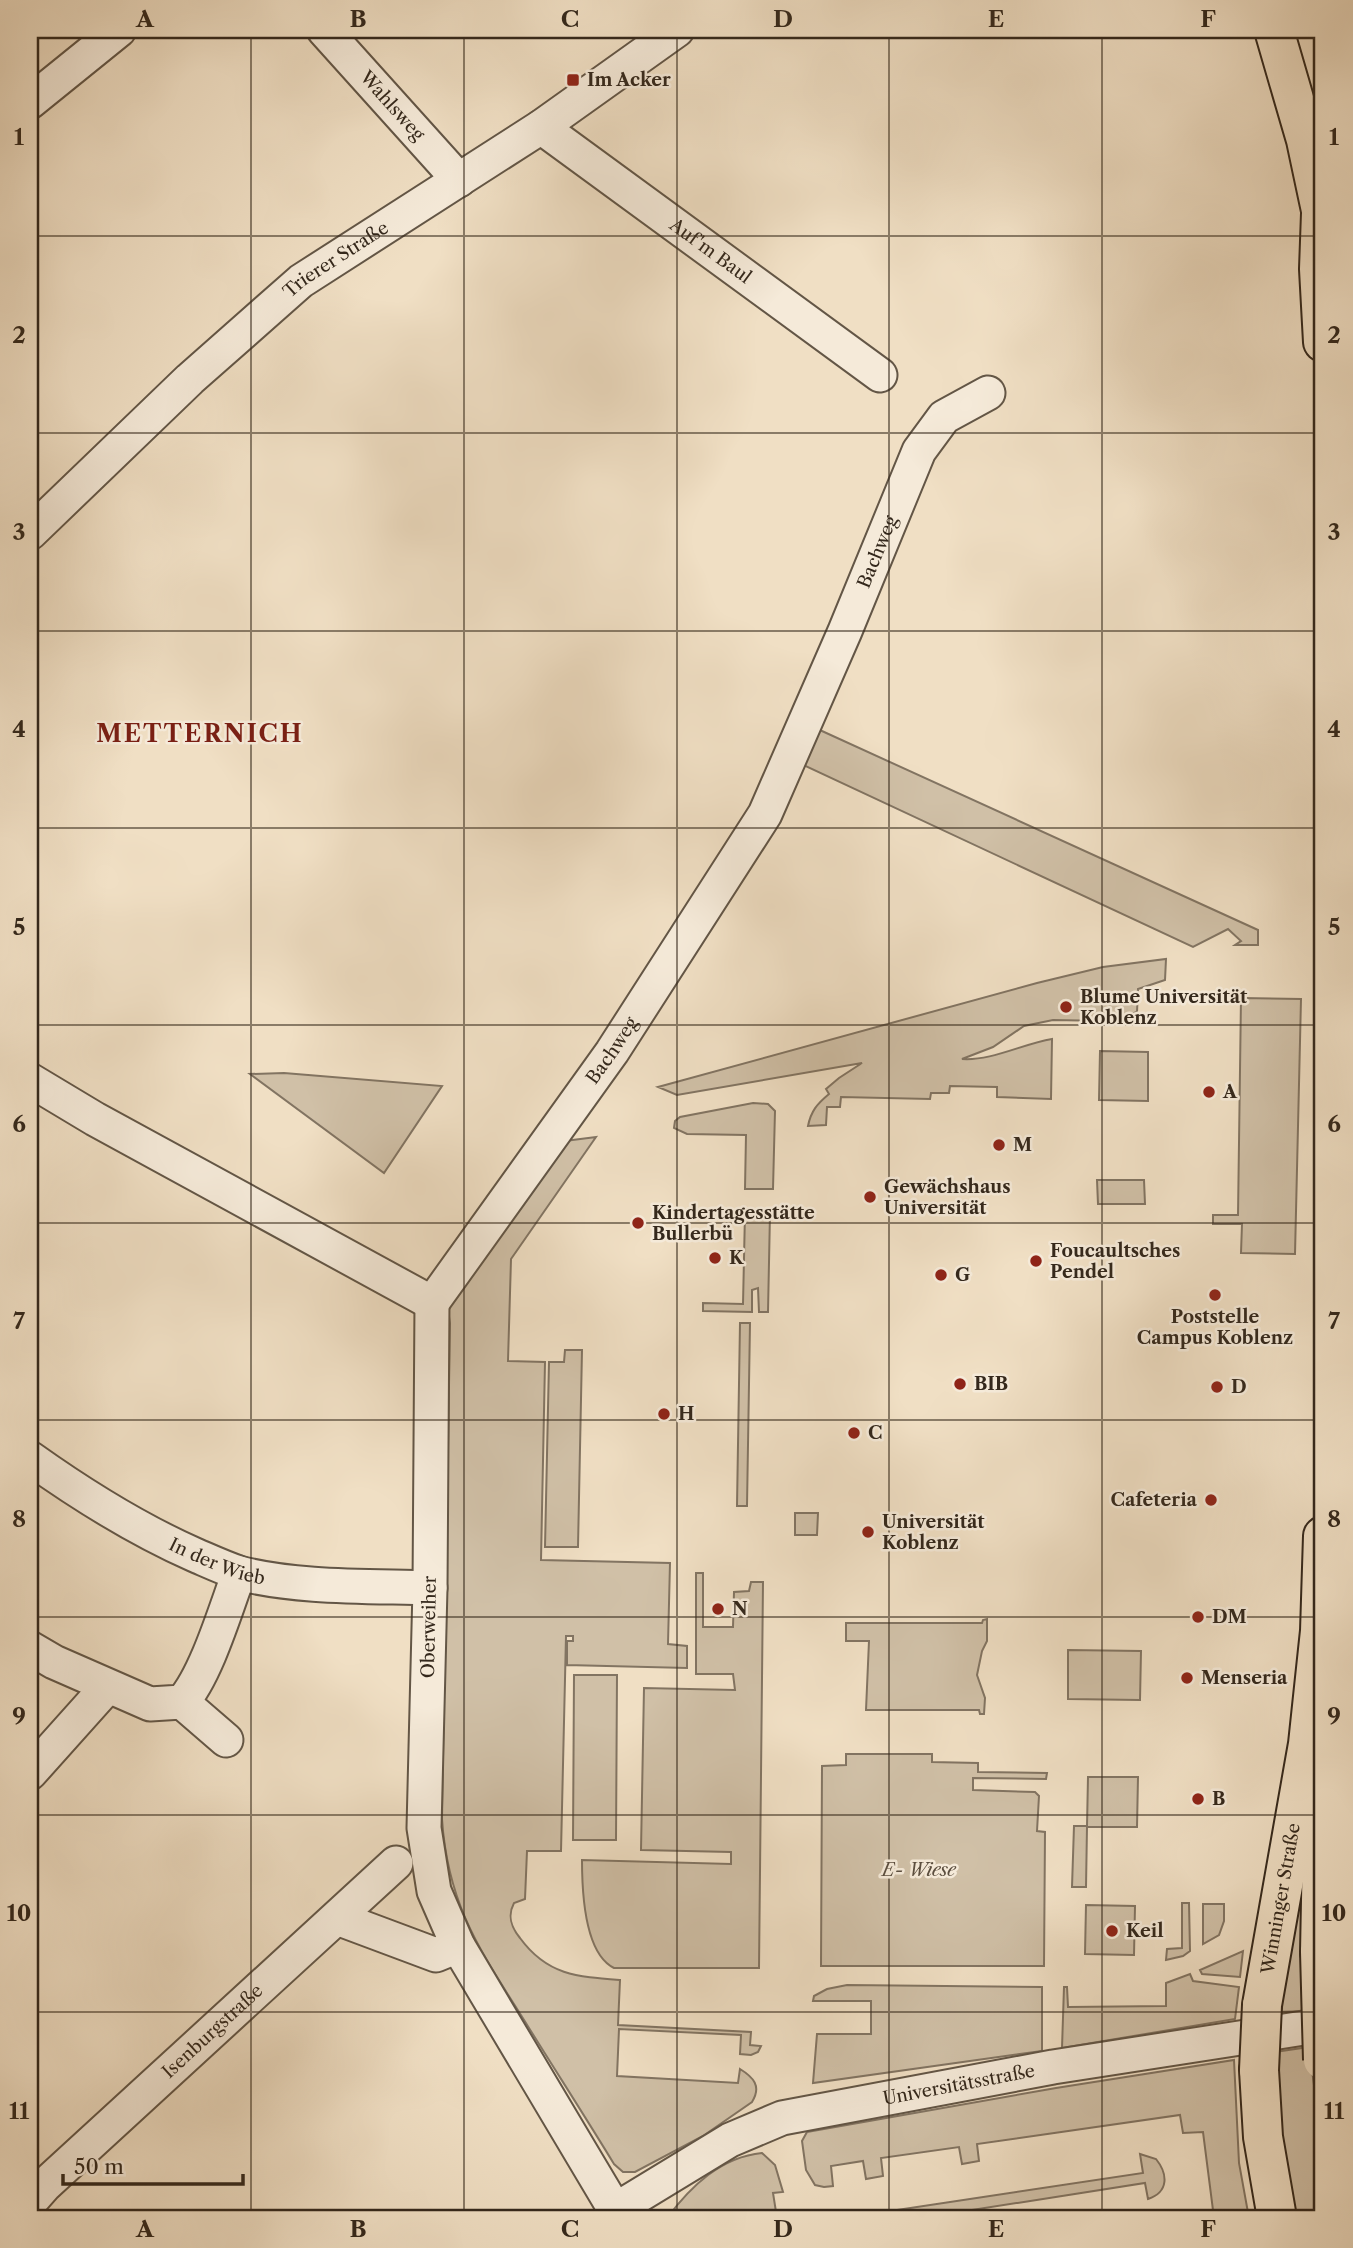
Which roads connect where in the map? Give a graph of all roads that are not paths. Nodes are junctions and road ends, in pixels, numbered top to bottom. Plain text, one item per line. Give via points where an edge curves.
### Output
1 (118, 30) edge
2 (324, 30) edge
3 (1274, 30) edge
4 (673, 31) edge
5 (30, 102) edge
6 (541, 127) junction
7 (459, 180) junction
8 (1322, 216) edge
9 (1323, 342) edge
10 (880, 375) dead end
11 (988, 393) dead end
12 (30, 533) edge
13 (38, 1085) edge
14 (432, 1303) junction
15 (30, 1458) edge
16 (1323, 1536) edge
17 (239, 1573) junction
18 (430, 1588) junction
19 (1322, 1647) edge
20 (30, 1648) edge
21 (107, 1687) junction
22 (182, 1702) junction
23 (226, 1740) dead end
24 (30, 1773) edge
25 (1323, 1796) edge
26 (396, 1863) dead end
27 (337, 1918) junction
28 (458, 1946) junction
29 (1323, 2025) edge
30 (1323, 2060) edge
31 (30, 2202) edge
32 (617, 2214) edge
33 (1277, 2218) edge

1 - 5 street
2 - 7 street, Wahlsweg
3 - 8 main road
4 - 6 street, Trierer Straße
6 - 7 street, Trierer Straße
6 - 10 street, Auf'm Baul
7 - 12 street, Trierer Straße via 302,281 190,379
8 - 9 main road
11 - 14 street, Bachweg via 944,417 919,451 765,814 612,1052
13 - 14 street
14 - 18 street, Oberweiher
15 - 17 street, In der Wieb via 131,1524
16 - 19 main road, Winninger Straße
17 - 18 street, In der Wieb
17 - 22 street via 201,1673
18 - 28 street, Oberweiher via 424,1828 434,1891
19 - 33 main road, Winninger Straße, bridge via 1262,2006 1263,2137
20 - 21 street
21 - 22 street via 150,1704
21 - 24 street
22 - 23 street
25 - 30 main road, bridge
26 - 27 street, Isenburgstraße
27 - 28 street via 436,1955
27 - 31 street, Isenburgstraße
28 - 32 street, Oberweiher
29 - 32 street, Universitätsstraße via 1053,2067 782,2118 730,2140

